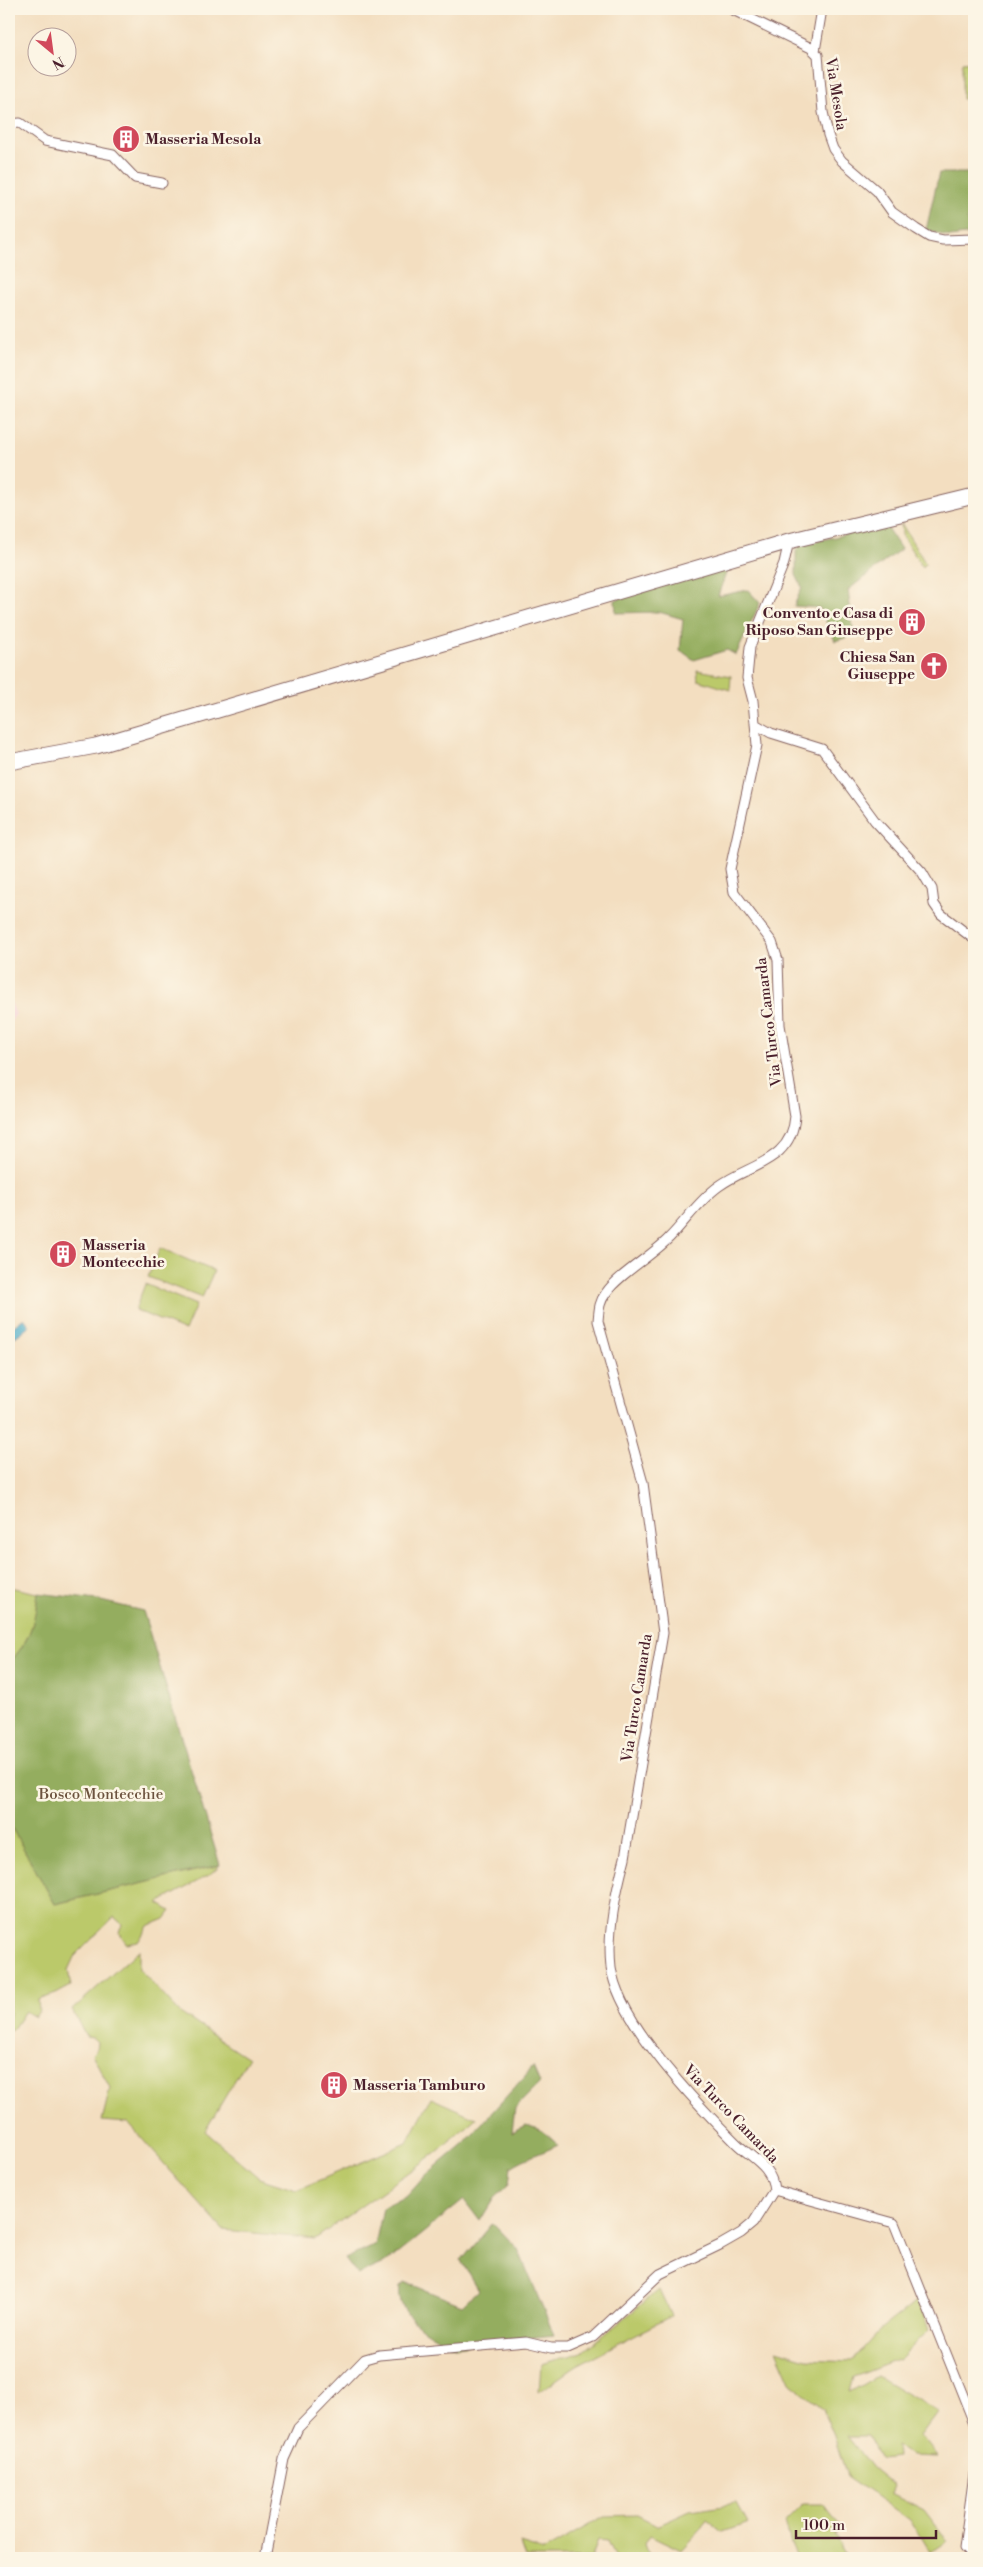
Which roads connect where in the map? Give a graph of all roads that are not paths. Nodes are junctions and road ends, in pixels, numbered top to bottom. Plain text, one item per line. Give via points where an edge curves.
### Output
1 (731, 9) edge
2 (822, 9) edge
3 (815, 52) junction
4 (9, 124) edge
5 (162, 183) dead end
6 (974, 239) edge
7 (974, 496) edge
8 (789, 541) junction
9 (755, 724) junction
10 (9, 762) edge
11 (974, 939) edge
12 (774, 2190) junction
13 (974, 2423) edge
14 (974, 2474) edge
15 (265, 2558) edge
16 (974, 2558) edge

1 - 3 street, Via Mesola
2 - 3 street
3 - 6 street, Via Mesola via 828,135 842,160 876,191 892,212 916,230 943,240
4 - 5 street via 20,122 45,141 113,155 134,178
7 - 8 main road
8 - 9 street, Via Turco Camarda via 784,563 750,647 747,678
8 - 10 main road via 96,746
9 - 11 street via 771,733 822,749 876,821 922,872 941,914
9 - 12 street, Via Turco Camarda via 757,744 730,869 732,884 744,906 772,942 778,960 780,1025 794,1127 791,1137 777,1154 720,1184 702,1198 669,1238 606,1291 599,1304 598,1321 643,1482 662,1633 617,1890 612,1926 612,1967 622,2001 648,2042 692,2098 769,2171
12 - 13 street via 894,2223
12 - 15 street via 753,2222 741,2232 660,2274 593,2337 580,2345 551,2348 526,2342 365,2358 298,2428 291,2441 284,2458
14 - 16 street via 964,2548

